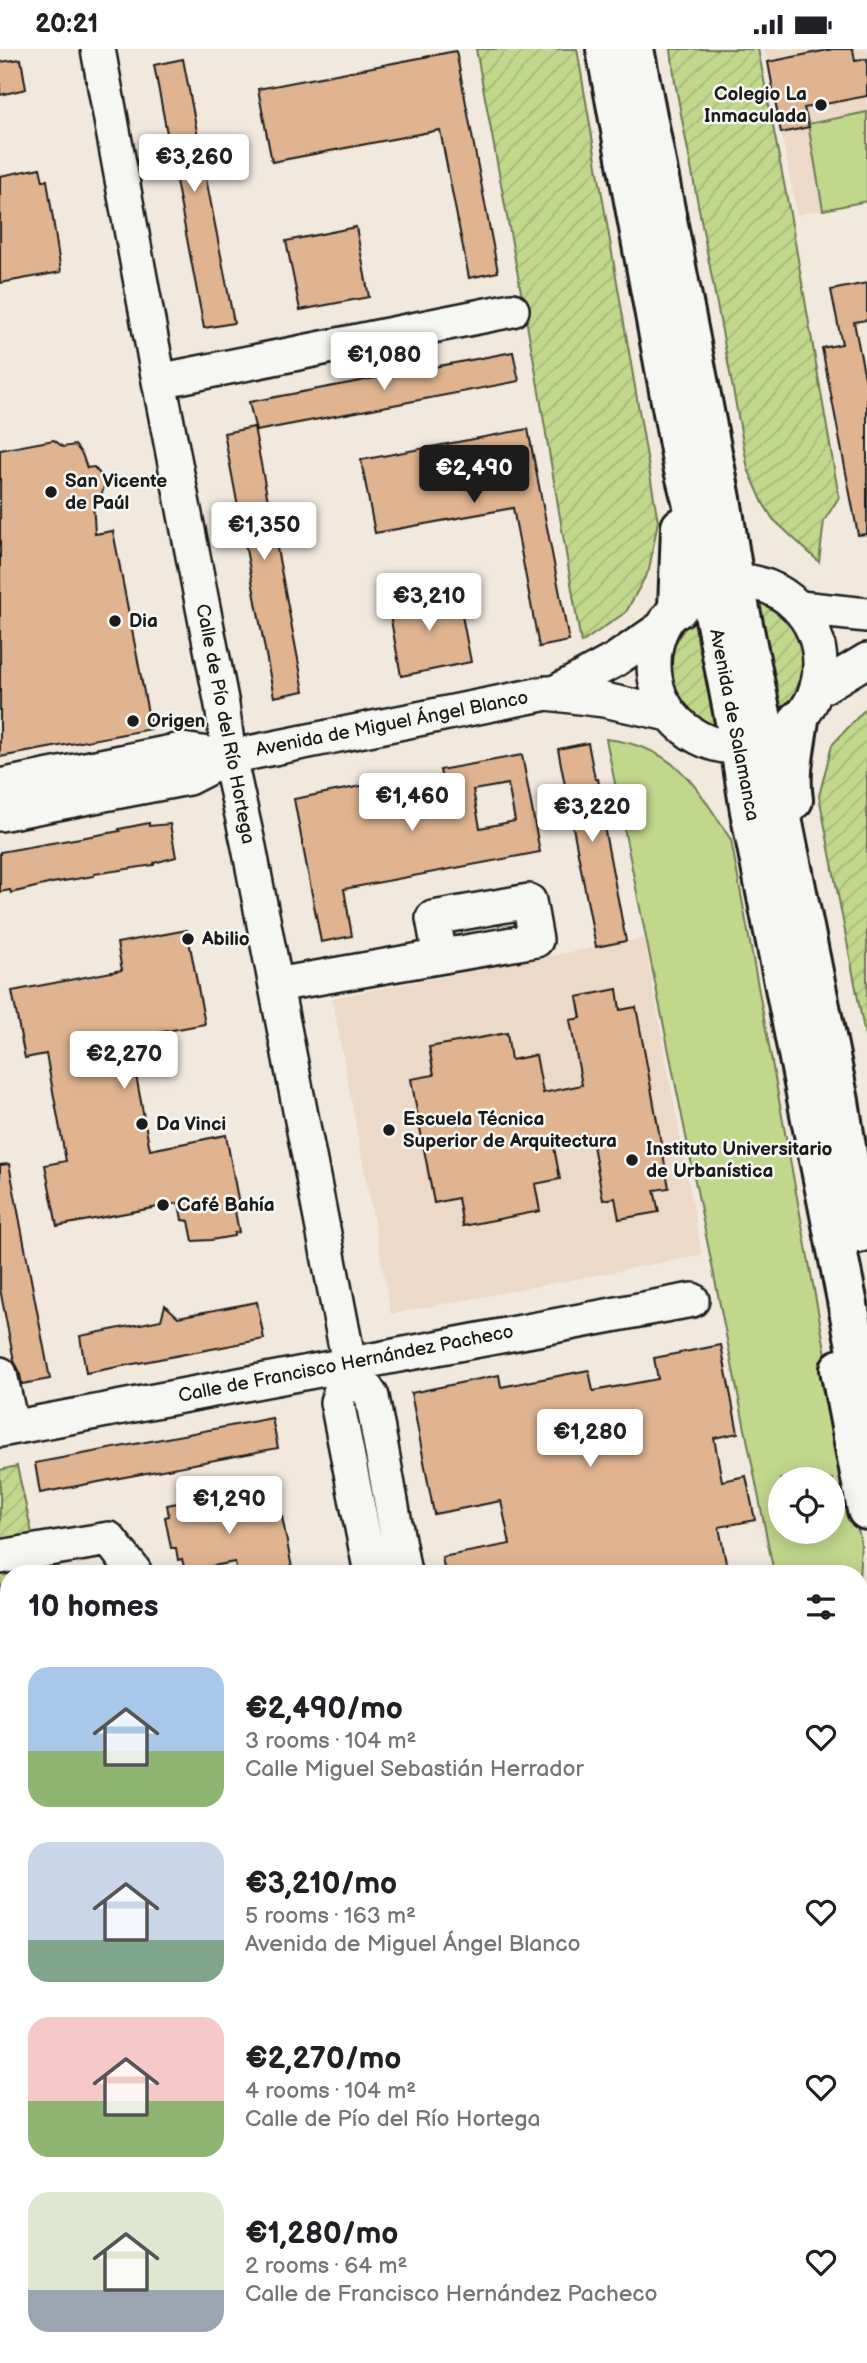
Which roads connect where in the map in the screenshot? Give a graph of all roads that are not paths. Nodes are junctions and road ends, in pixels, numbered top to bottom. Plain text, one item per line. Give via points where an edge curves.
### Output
1 (98, 49) edge
2 (606, 49) edge
3 (634, 49) edge
4 (512, 310) dead end
5 (159, 381) junction
6 (695, 601) junction
7 (800, 608) junction
8 (867, 615) edge
9 (867, 660) edge
10 (556, 692) junction
11 (808, 706) junction
12 (669, 714) junction
13 (753, 744) junction
14 (229, 757) junction
15 (0, 786) edge
16 (0, 814) edge
17 (787, 835) junction
18 (440, 956) dead end
19 (276, 985) junction
20 (824, 1104) junction
21 (867, 1190) edge
22 (867, 1282) edge
23 (692, 1300) dead end
24 (349, 1363) junction
25 (0, 1374) edge
26 (867, 1401) edge
27 (4, 1422) edge
28 (867, 1510) edge
29 (0, 1557) edge
30 (129, 1565) edge
31 (369, 1565) edge
32 (403, 1565) edge

1 - 5 street, Calle de Pío del Río Hortega
2 - 6 highway, Avenida de Salamanca via 683,466
3 - 6 highway, Avenida de Salamanca via 721,499
4 - 5 street
5 - 14 street, Calle de Pío del Río Hortega
6 - 7 street via 770,586
6 - 10 street, Avenida de Miguel Ángel Blanco via 615,660
6 - 12 street via 656,647 656,680
6 - 13 highway, Avenida de Salamanca
7 - 8 street
7 - 11 street via 818,641 821,662
9 - 11 street
10 - 12 street, Avenida de Miguel Ángel Blanco
10 - 14 street, Avenida de Miguel Ángel Blanco
11 - 13 street
11 - 17 highway via 792,761 794,818
12 - 13 street via 705,742
13 - 17 highway, Avenida de Salamanca
13 - 20 highway, Avenida de Salamanca via 749,804
14 - 15 street, Avenida de Miguel Ángel Blanco via 182,750
14 - 16 street, Avenida de Miguel Ángel Blanco via 188,778
14 - 19 street, Calle de Pío del Río Hortega
17 - 20 highway, Avenida de Salamanca
18 - 19 street
19 - 24 street, Calle de Pío del Río Hortega
20 - 21 highway via 858,1146
20 - 22 highway, Avenida de Salamanca
20 - 26 highway, Avenida de Salamanca
20 - 28 highway via 807,1179
23 - 24 street, Calle de Francisco Hernández Pacheco
24 - 27 street, Calle de Francisco Hernández Pacheco
24 - 31 street, Calle de Pío del Río Hortega via 337,1402
24 - 32 street, Calle de Pío del Río Hortega via 372,1397
25 - 27 street
29 - 30 street via 109,1539

